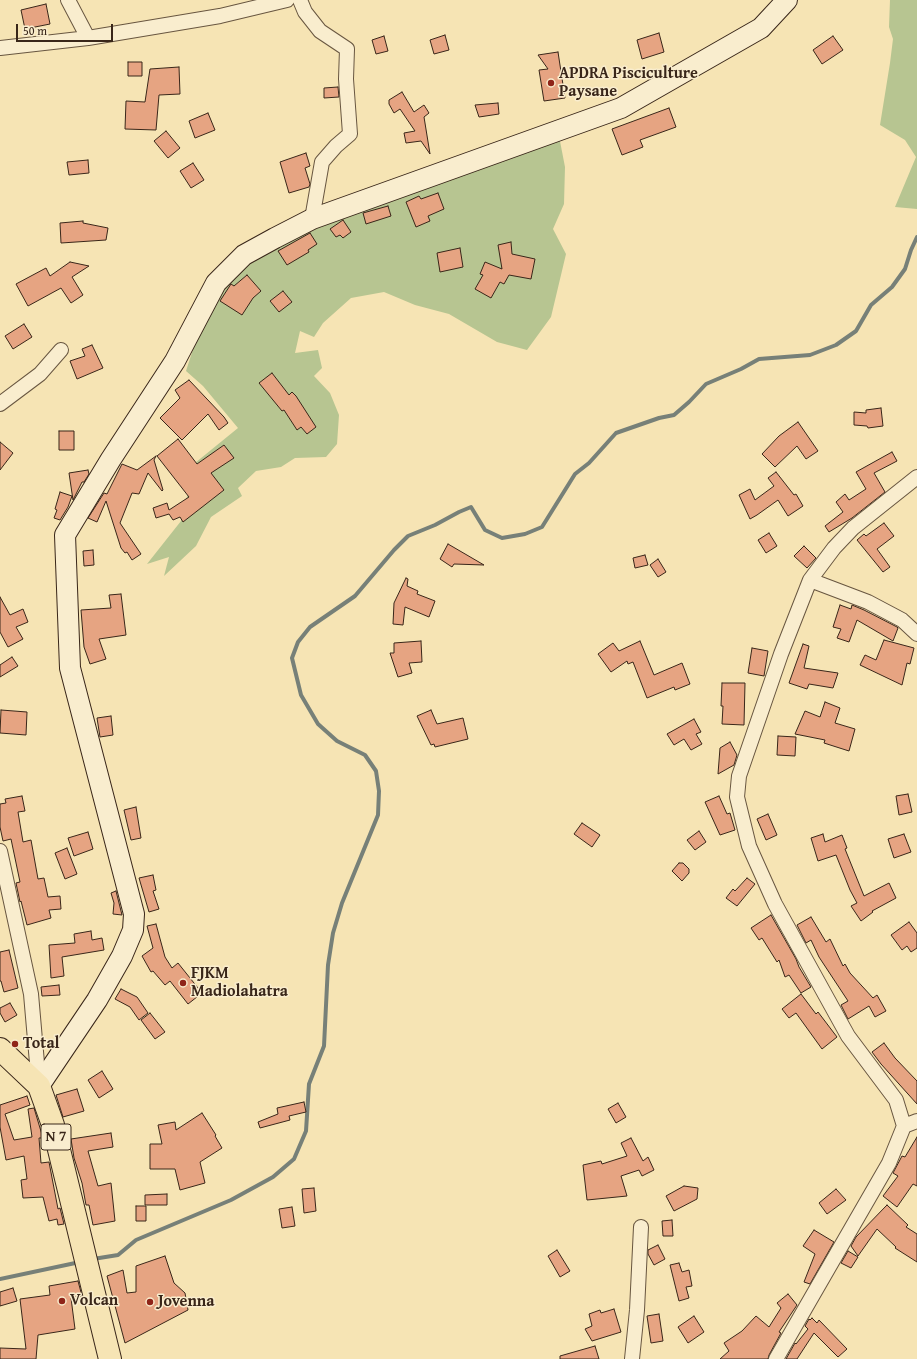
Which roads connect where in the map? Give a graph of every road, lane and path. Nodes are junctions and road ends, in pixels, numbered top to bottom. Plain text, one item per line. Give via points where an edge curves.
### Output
1 (68, 0) edge
2 (287, 0) edge
3 (300, 0) edge
4 (787, 0) edge
5 (88, 38) junction
6 (0, 48) edge
7 (312, 219) junction
8 (61, 350) dead end
9 (0, 404) edge
10 (917, 477) edge
11 (810, 580) junction
12 (917, 634) edge
13 (0, 851) edge
14 (0, 1049) edge
15 (39, 1086) junction
16 (917, 1121) edge
17 (904, 1126) junction
18 (641, 1227) dead end
19 (110, 1359) edge
20 (632, 1359) edge
21 (776, 1359) edge

1 - 5 street
2 - 5 street via 220,16
3 - 7 street via 305,12 320,31 347,49 346,79 350,134 322,162
4 - 7 street via 760,28 621,108
5 - 6 street
7 - 15 street via 244,255 216,283 175,361 65,535 70,668 134,914 132,930 122,956 97,1000
8 - 9 street via 40,374
10 - 11 street via 854,528 834,548
11 - 12 street via 868,602 902,620
11 - 17 street via 744,761 739,776 737,797 749,846 775,904 848,1036 896,1100
13 - 15 street via 31,994
14 - 15 main road, N 7
15 - 19 main road, N 7 via 53,1125
16 - 17 street
17 - 21 street via 889,1163
18 - 20 street

